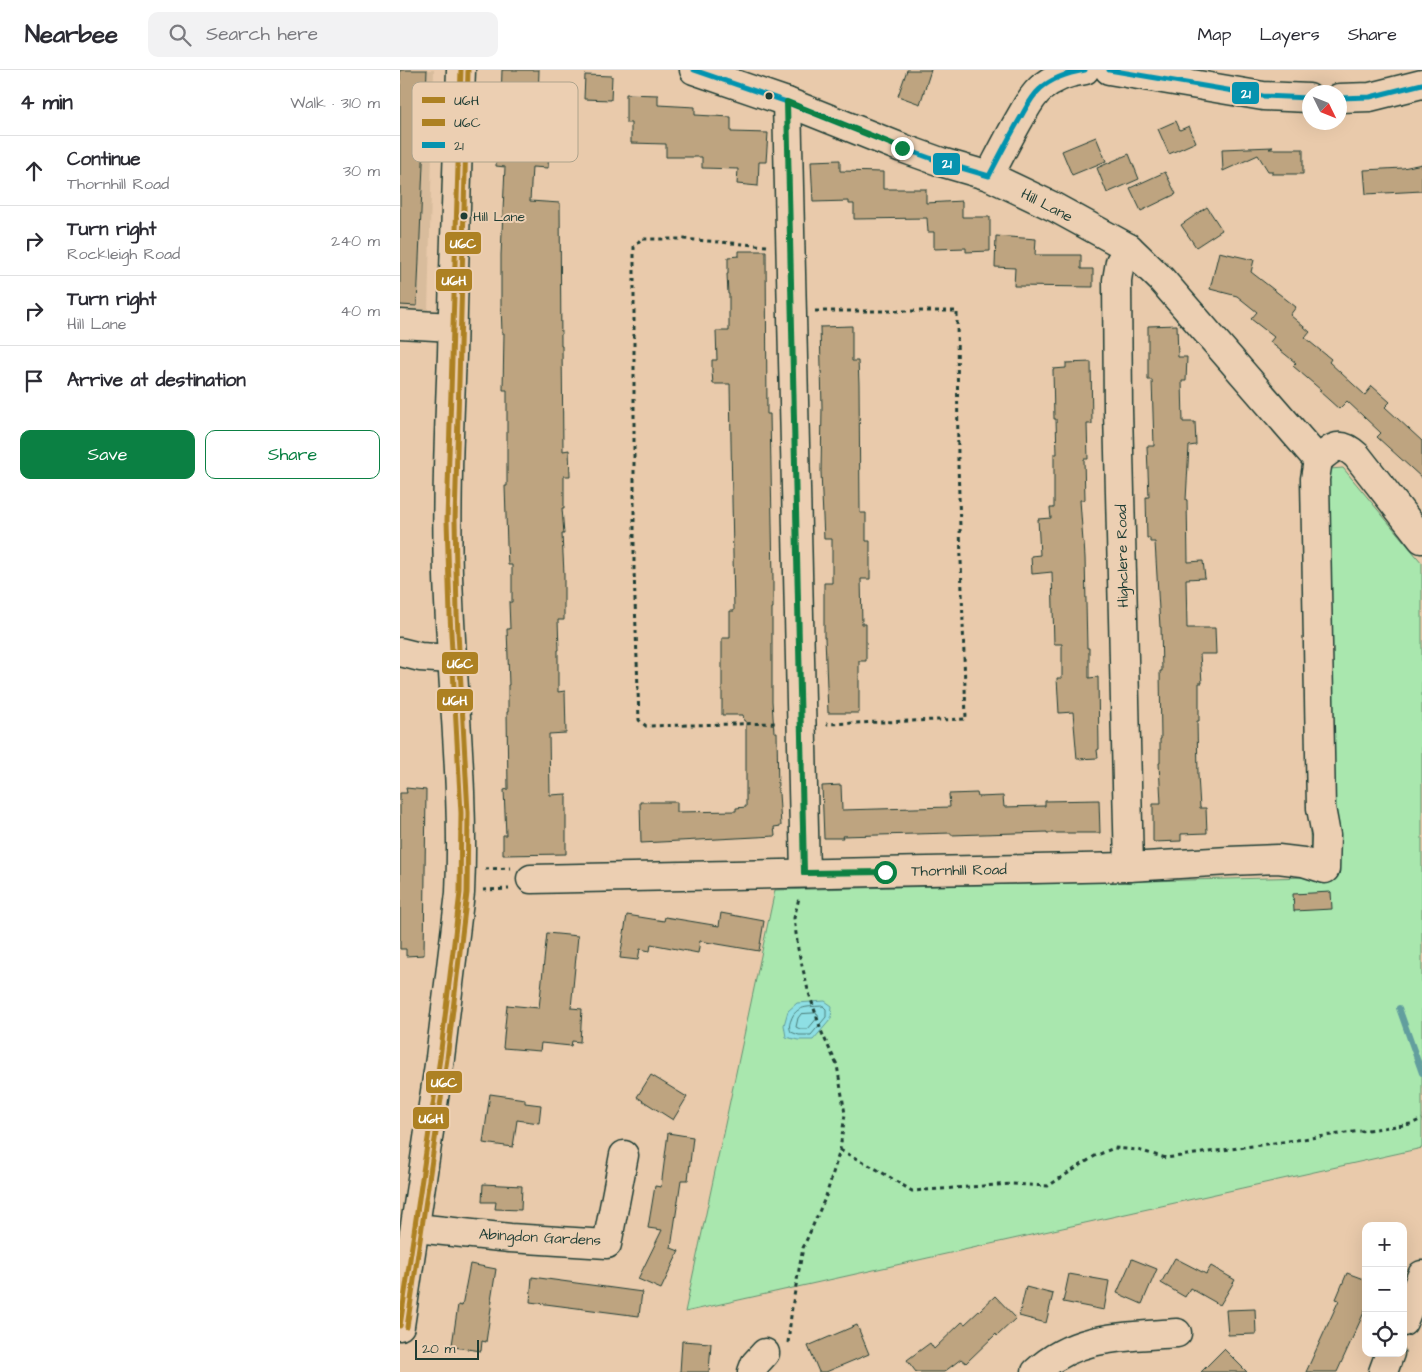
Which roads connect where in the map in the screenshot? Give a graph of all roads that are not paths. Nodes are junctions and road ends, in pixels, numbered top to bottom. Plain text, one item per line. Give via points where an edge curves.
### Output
1 (694, 70) edge
2 (1085, 70) edge
3 (1109, 70) edge
4 (1422, 84) edge
5 (1302, 98) edge
6 (1347, 98) edge
7 (787, 102) junction
8 (458, 162) edge
9 (989, 176) junction
10 (1129, 248) junction
11 (400, 324) edge
12 (452, 327) junction
13 (1318, 460) junction
14 (1422, 539) edge
15 (400, 652) edge
16 (452, 659) junction
17 (1129, 867) junction
18 (804, 873) junction
19 (532, 879) road end
20 (624, 1154) dead end
21 (416, 1228) junction
22 (1422, 1276) edge
23 (1407, 1312) edge
24 (400, 1326) edge
25 (1177, 1333) dead end
26 (1389, 1357) edge
27 (1036, 1372) edge
28 (1383, 1372) edge

1 - 7 street, Hill Lane
2 - 9 street via 1054,79 1030,100
3 - 5 street via 1263,96
4 - 6 street via 1370,97
7 - 9 street, Hill Lane via 940,162
7 - 18 street
8 - 12 street
9 - 10 street, Hill Lane
10 - 13 street, Hill Lane via 1161,279
10 - 17 street, Highclere Road via 1120,262 1116,280
11 - 12 street
12 - 16 street via 448,494
13 - 14 street via 1334,447 1349,449
13 - 17 street, Thornhill Road via 1315,479 1318,668 1325,869 1302,862 1278,860
15 - 16 street
16 - 21 street via 460,767 460,881
17 - 18 street, Thornhill Road
18 - 19 street, Thornhill Road
20 - 21 street, Abingdon Gardens via 607,1244
21 - 24 street
22 - 23 street
25 - 27 street via 1087,1342 1064,1352
26 - 28 street

